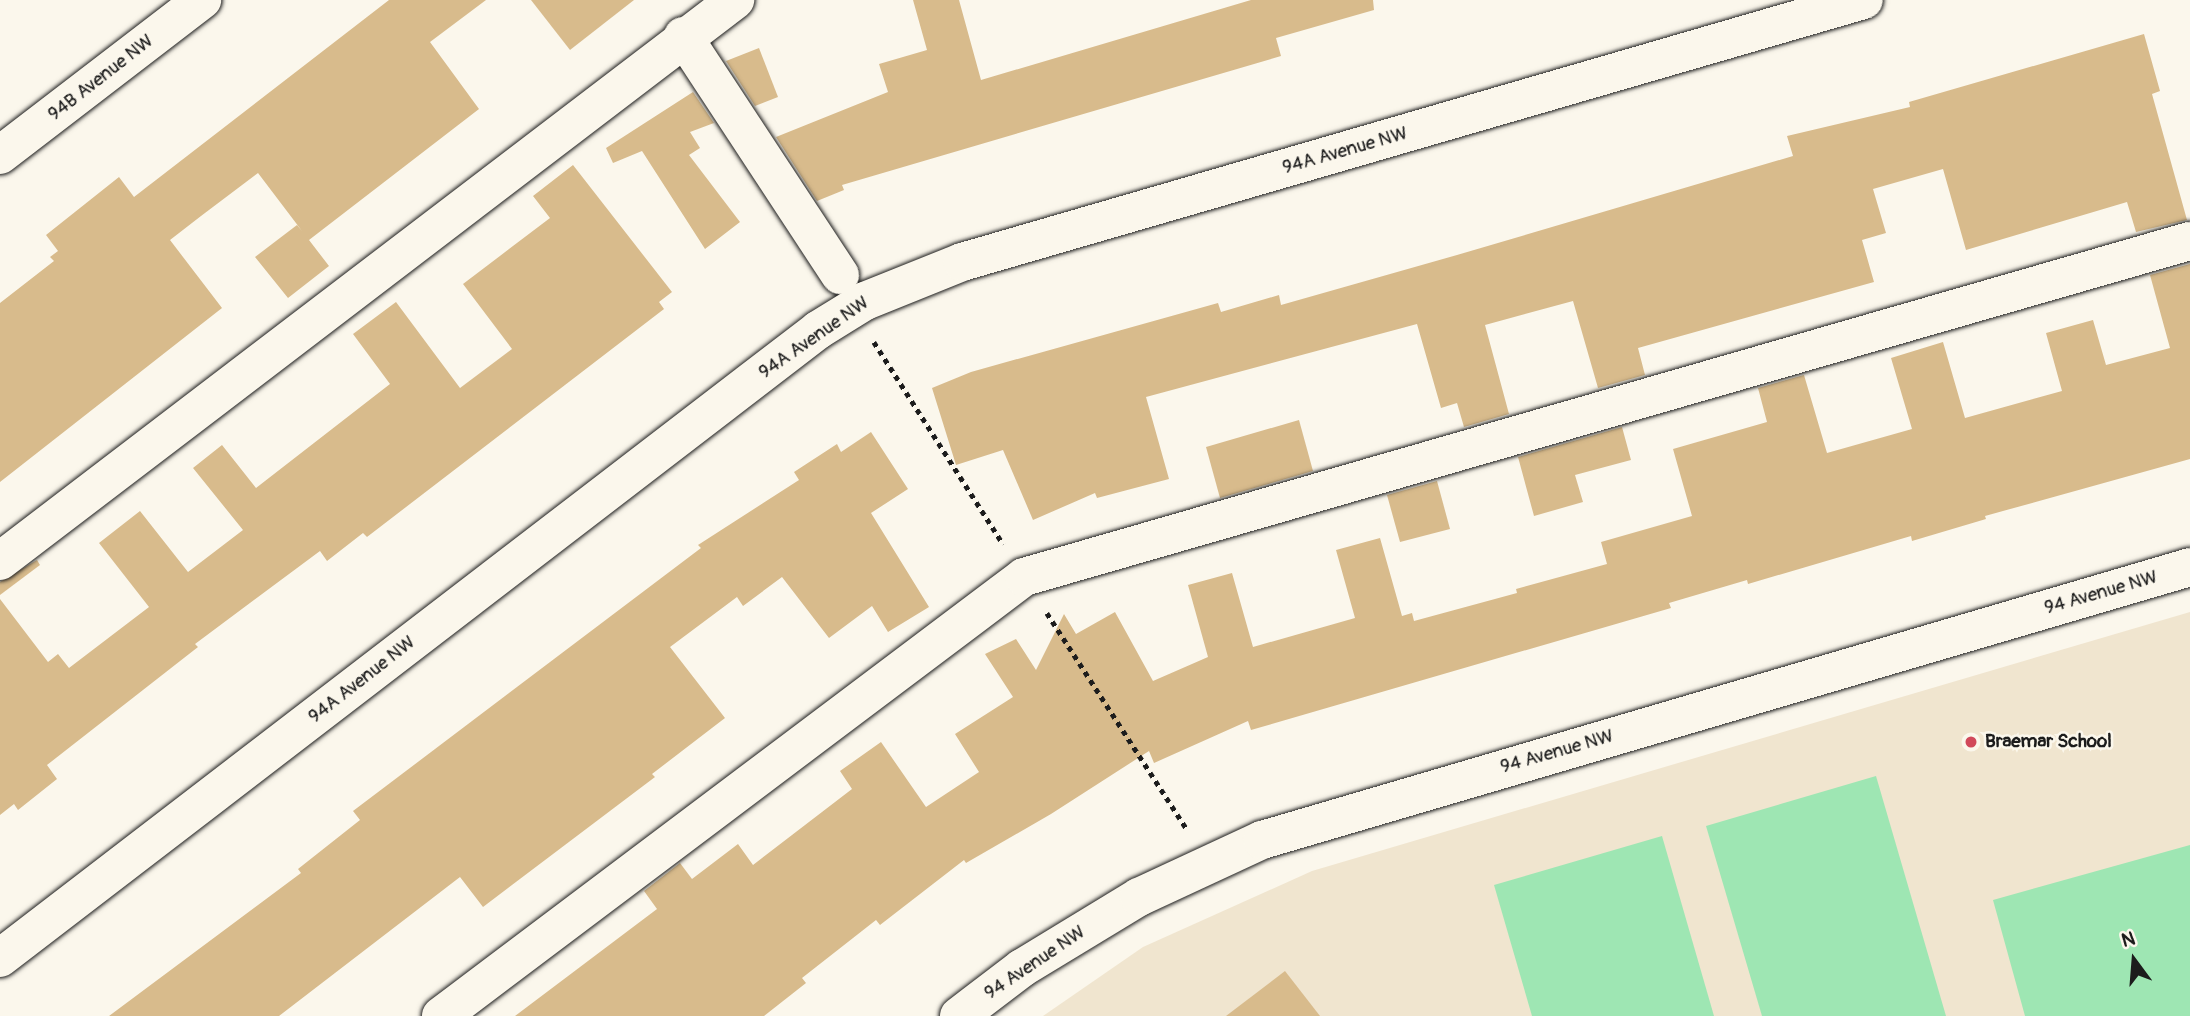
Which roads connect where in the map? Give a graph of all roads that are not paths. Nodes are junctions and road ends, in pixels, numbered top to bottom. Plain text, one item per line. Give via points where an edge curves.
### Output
1 (202, 0) edge
2 (735, 0) edge
3 (1864, 0) edge
4 (683, 36) junction
5 (0, 155) edge
6 (2190, 240) edge
7 (839, 275) dead end
8 (0, 561) edge
9 (2190, 567) edge
10 (0, 958) edge
11 (441, 1016) edge
12 (959, 1016) edge

1 - 5 street, 94B Avenue NW
2 - 4 street
3 - 10 street, 94A Avenue NW via 953,265 865,301 811,335
4 - 7 street
4 - 8 street
6 - 11 street via 1024,577
9 - 12 street, 94 Avenue NW via 1262,840 1139,897 1022,968

